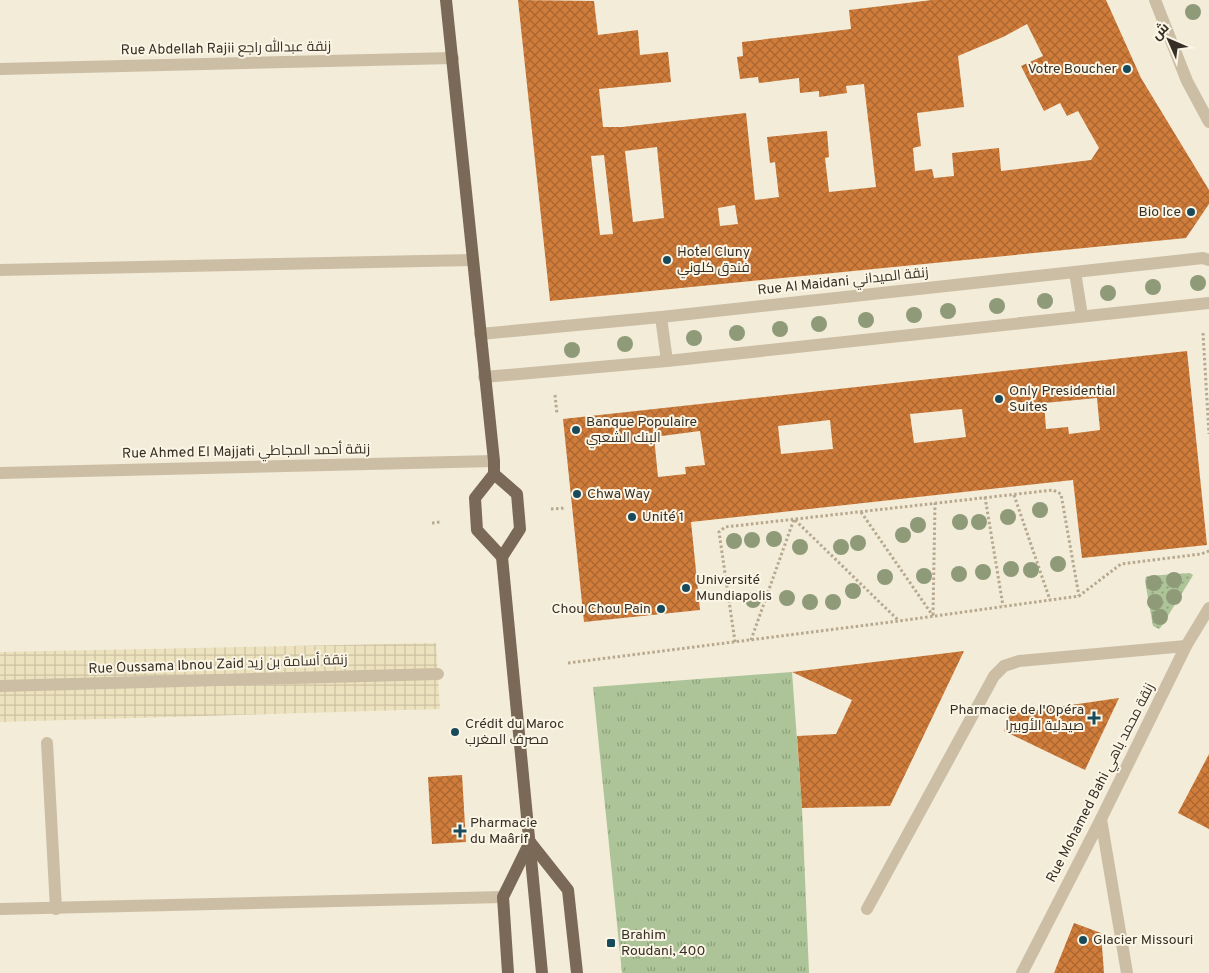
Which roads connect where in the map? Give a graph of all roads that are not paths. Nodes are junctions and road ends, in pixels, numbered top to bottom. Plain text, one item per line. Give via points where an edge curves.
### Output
1 (446, 0) edge
2 (1155, 0) edge
3 (453, 58) junction
4 (0, 69) edge
5 (1209, 122) edge
6 (472, 260) junction
7 (1209, 260) edge
8 (0, 270) edge
9 (1075, 272) junction
10 (1209, 303) edge
11 (1082, 316) junction
12 (661, 317) junction
13 (480, 334) junction
14 (667, 361) junction
15 (484, 377) junction
16 (494, 468) junction
17 (0, 473) edge
18 (502, 557) junction
19 (1209, 608) edge
20 (1186, 646) junction
21 (438, 674) dead end
22 (0, 686) edge
23 (47, 743) dead end
24 (1101, 819) junction
25 (530, 842) junction
26 (503, 896) junction
27 (0, 909) edge
28 (56, 909) junction
29 (867, 909) dead end
30 (508, 973) edge
31 (542, 973) edge
32 (577, 973) edge
33 (1022, 973) edge
34 (1127, 973) edge

1 - 3 main road
2 - 5 street via 1188,81
3 - 4 street, Rue Abdellah Rajii زنقة عبدالله راجع
3 - 6 main road
6 - 8 street
6 - 13 main road
7 - 9 street, Rue Al Maidani زنقة الميداني via 1203,258
9 - 11 street
9 - 12 street, Rue Al Maidani زنقة الميداني
10 - 11 street
11 - 14 street
12 - 13 street, Rue Al Maidani زنقة الميداني
12 - 14 street
13 - 15 main road
14 - 15 street
15 - 16 main road
16 - 17 street, Rue Ahmed El Majjati زنقة أحمد المجاطي
16 - 18 main road via 517,494 520,529
16 - 18 main road via 475,498 477,530
18 - 25 main road
19 - 20 street, Rue Mohamed Bahi زنقة محمد باهي
20 - 24 street, Rue Mohamed Bahi زنقة محمد باهي
20 - 29 street via 1019,661 1004,666 994,676
21 - 22 street, Rue Oussama Ibnou Zaid زنقة أسامة بن زيد
23 - 28 street
24 - 33 street, Rue Mohamed Bahi زنقة محمد باهي
24 - 34 street
25 - 26 main road
25 - 31 main road
25 - 32 main road via 568,890
26 - 28 street
26 - 30 main road
27 - 28 street

